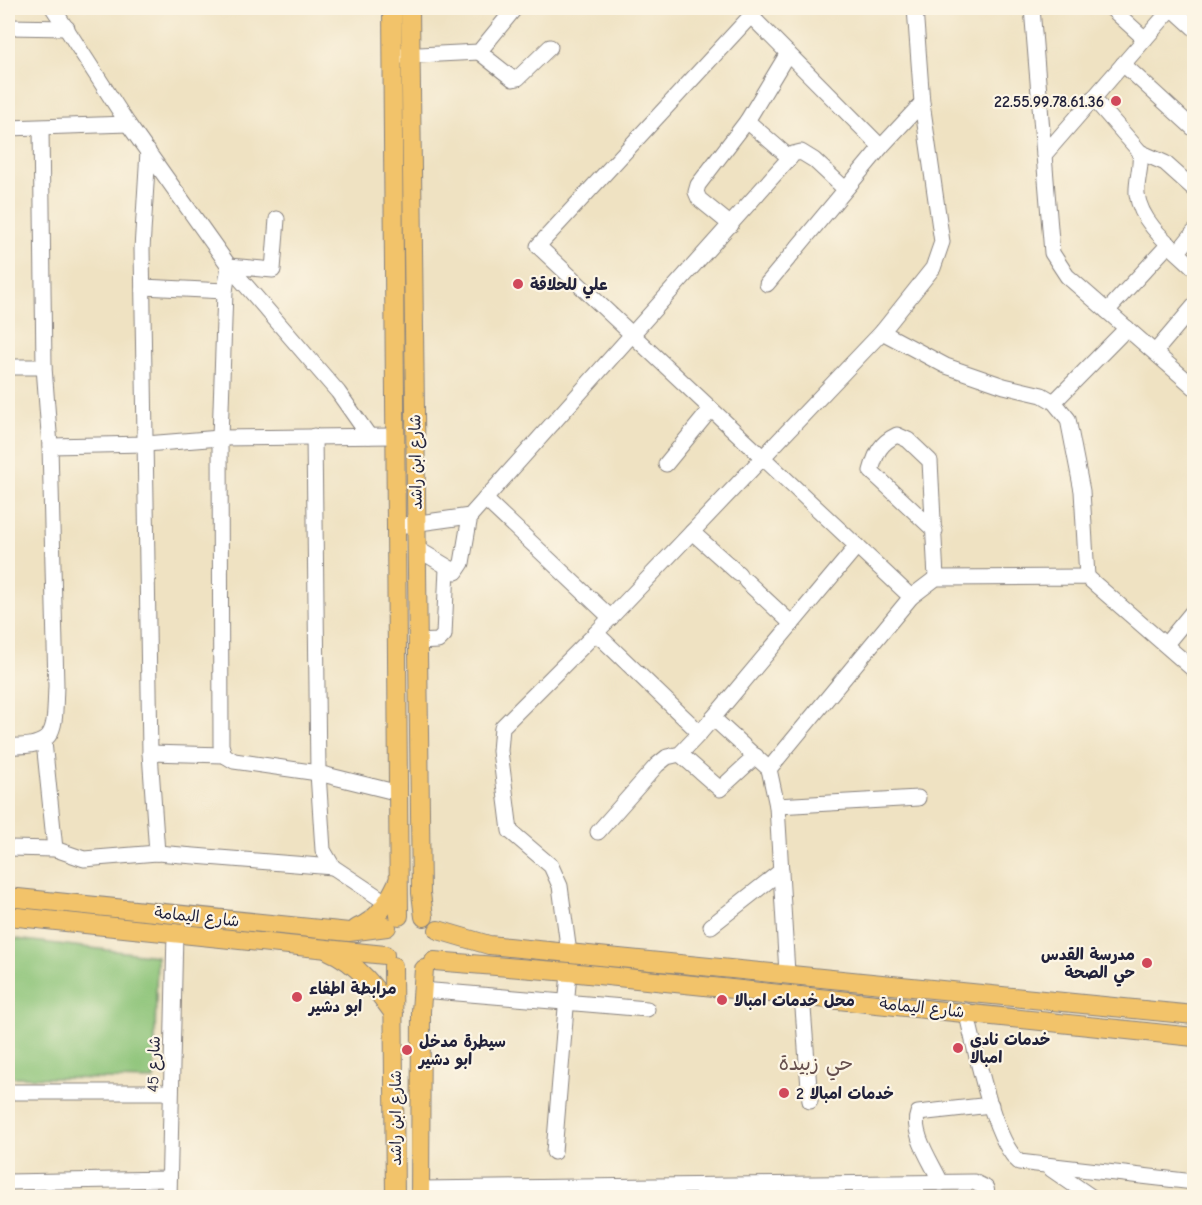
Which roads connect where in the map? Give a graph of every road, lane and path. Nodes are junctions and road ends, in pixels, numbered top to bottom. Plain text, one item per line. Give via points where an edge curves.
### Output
1 (53, 8) edge
2 (392, 8) edge
3 (410, 8) edge
4 (515, 8) edge
5 (915, 8) edge
6 (1032, 8) edge
7 (1111, 8) edge
8 (1172, 8) edge
9 (754, 12) edge
10 (8, 27) edge
11 (67, 28) junction
12 (1194, 28) edge
13 (1145, 39) junction
14 (550, 47) dead end
15 (479, 52) junction
16 (788, 53) junction
17 (402, 56) junction
18 (1123, 64) junction
19 (1093, 98) junction
20 (922, 103) junction
21 (747, 121) junction
22 (129, 124) junction
23 (8, 128) edge
24 (41, 128) junction
25 (1194, 129) edge
26 (881, 147) junction
27 (148, 151) junction
28 (1140, 152) junction
29 (1044, 155) junction
30 (790, 158) junction
31 (845, 189) junction
32 (1194, 189) edge
33 (277, 219) dead end
34 (731, 225) junction
35 (1194, 232) edge
36 (1173, 248) junction
37 (229, 266) junction
38 (1194, 268) edge
39 (767, 284) dead end
40 (142, 286) junction
41 (225, 291) junction
42 (1194, 306) edge
43 (1107, 311) junction
44 (1126, 328) junction
45 (882, 332) junction
46 (633, 337) junction
47 (1155, 352) junction
48 (8, 367) edge
49 (44, 367) junction
50 (1194, 387) edge
51 (1054, 402) junction
52 (711, 409) junction
53 (314, 436) junction
54 (369, 436) junction
55 (394, 436) junction
56 (220, 438) junction
57 (146, 444) junction
58 (50, 446) junction
59 (763, 456) junction
60 (666, 464) dead end
61 (485, 500) junction
62 (470, 516) junction
63 (416, 524) junction
64 (396, 525) junction
65 (935, 531) junction
66 (692, 532) junction
67 (857, 546) junction
68 (416, 548) junction
69 (447, 567) junction
70 (1087, 577) junction
71 (936, 578) junction
72 (911, 597) junction
73 (1194, 610) edge
74 (611, 618) junction
75 (792, 624) junction
76 (596, 633) junction
77 (417, 642) junction
78 (1166, 644) junction
79 (1194, 670) edge
80 (713, 718) junction
81 (700, 733) junction
82 (44, 742) junction
83 (8, 746) edge
84 (150, 753) junction
85 (680, 754) junction
86 (224, 755) junction
87 (756, 756) junction
88 (769, 769) junction
89 (318, 773) junction
90 (399, 793) junction
91 (918, 798) dead end
92 (777, 806) junction
93 (598, 832) dead end
94 (8, 848) edge
95 (55, 849) junction
96 (157, 853) junction
97 (333, 867) junction
98 (781, 871) junction
99 (8, 897) edge
100 (8, 916) edge
101 (391, 916) junction
102 (424, 916) junction
103 (711, 926) dead end
104 (438, 930) junction
105 (175, 932) junction
106 (316, 946) junction
107 (569, 953) junction
108 (389, 960) junction
109 (429, 965) junction
110 (569, 972) junction
111 (787, 973) junction
112 (422, 990) junction
113 (802, 995) junction
114 (1038, 999) junction
115 (568, 1002) junction
116 (647, 1009) dead end
117 (966, 1011) junction
118 (394, 1014) junction
119 (1194, 1015) edge
120 (1036, 1019) junction
121 (1194, 1037) edge
122 (8, 1092) edge
123 (170, 1092) junction
124 (810, 1101) dead end
125 (991, 1105) junction
126 (554, 1152) dead end
127 (1047, 1167) junction
128 (168, 1179) junction
129 (8, 1182) edge
130 (1194, 1182) edge
131 (941, 1183) junction
132 (704, 1191) edge
133 (797, 1191) edge
134 (893, 1191) edge
135 (517, 1192) edge
136 (614, 1192) edge
137 (420, 1193) edge
138 (169, 1197) edge
139 (395, 1197) edge
140 (988, 1197) edge
141 (1093, 1197) edge

1 - 11 street
2 - 17 main road, شارع ابن راشد
3 - 17 main road, شارع ابن راشد
4 - 15 street
5 - 20 street
6 - 29 street
7 - 13 street
8 - 12 street
8 - 13 street
9 - 16 street
9 - 46 street via 538,246
10 - 11 street
11 - 22 street
13 - 18 street
14 - 15 street via 513,79
15 - 17 street
16 - 21 street
16 - 26 street
17 - 55 main road, شارع ابن راشد
17 - 63 main road, شارع ابن راشد
18 - 19 street
18 - 25 street
19 - 28 street
19 - 29 street
20 - 26 street
20 - 45 street via 942,242 933,268
21 - 30 street
21 - 34 street via 701,179 696,192 704,204
22 - 24 street
22 - 27 street
23 - 24 street
24 - 49 street
26 - 31 street
27 - 37 street
27 - 40 street
28 - 32 street via 1165,163
28 - 36 street via 1140,207
29 - 43 street via 1052,253 1067,276
30 - 31 street via 801,152
30 - 34 street
31 - 39 street
33 - 37 street via 272,272
34 - 46 street
35 - 36 street
36 - 38 street
36 - 43 street
37 - 41 street
37 - 54 street via 338,392
40 - 41 street
40 - 57 street
41 - 56 street
42 - 47 street
43 - 44 street
44 - 47 street
44 - 51 street
45 - 51 street via 946,366
45 - 59 street
46 - 52 street
46 - 61 street
47 - 50 street
48 - 49 street
49 - 58 street
51 - 70 street via 1068,419 1082,491
52 - 59 street
52 - 60 street
53 - 54 street
53 - 56 street
53 - 89 street
54 - 55 street
55 - 64 main road, شارع ابن راشد
56 - 57 street
56 - 86 street
57 - 58 street
57 - 84 street
58 - 82 street via 56,686 55,725
59 - 66 street
59 - 67 street
61 - 62 street
61 - 74 street
62 - 63 street
62 - 69 street via 460,569 456,572
63 - 64 street
63 - 68 main road, شارع ابن راشد
64 - 90 main road, شارع ابن راشد
65 - 65 street via 930,461 897,435 884,441 871,471
65 - 71 street
66 - 74 street
66 - 75 street
67 - 72 street
67 - 75 street
68 - 69 street
68 - 77 main road, شارع ابن راشد
69 - 77 street via 444,635 438,641
70 - 71 street
70 - 78 street
71 - 72 street
72 - 88 street
73 - 78 street
74 - 76 street
75 - 80 street
76 - 81 street
76 - 107 street via 502,727 500,751 510,831 551,866 560,886
77 - 102 main road, شارع ابن راشد
78 - 79 street
80 - 81 street
80 - 87 street
81 - 85 street
82 - 83 street via 30,747
82 - 95 street
84 - 86 street
84 - 96 street
85 - 87 street via 720,789
85 - 93 street via 657,765
86 - 89 street via 234,761
87 - 88 street
88 - 92 street
89 - 90 street
89 - 97 street via 323,850
90 - 101 main road, شارع ابن راشد via 400,876
91 - 92 street
92 - 98 street
94 - 95 street
95 - 96 street via 84,859
96 - 97 street
97 - 101 street
98 - 103 street
98 - 111 street
99 - 101 main road, شارع اليمامة via 349,932
100 - 105 main road, شارع اليمامة
101 - 102 main road
101 - 108 main road via 382,941
102 - 104 main road
104 - 107 main road, شارع اليمامة via 489,945
104 - 109 main road via 441,943
105 - 106 main road, شارع اليمامة
105 - 123 street, شارع 45
106 - 108 main road, شارع اليمامة
106 - 118 main road via 332,952 367,978
107 - 111 main road, شارع اليمامة
108 - 109 main road via 411,972
108 - 118 main road, شارع ابن راشد
109 - 110 main road, شارع اليمامة
109 - 112 main road, شارع ابن راشد
110 - 113 main road, شارع اليمامة
110 - 115 street
111 - 114 main road, شارع اليمامة
112 - 115 street
112 - 137 main road, شارع ابن راشد
113 - 117 main road, شارع اليمامة
113 - 124 street
114 - 119 main road, شارع اليمامة
114 - 120 main road
115 - 116 street
115 - 126 street
117 - 120 main road, شارع اليمامة
117 - 125 street
118 - 139 main road, شارع ابن راشد
120 - 121 main road, شارع اليمامة
122 - 123 street
123 - 128 street, شارع 45
125 - 127 street via 1012,1156
125 - 131 street via 918,1113 918,1132
127 - 130 street
127 - 141 street
128 - 129 street
128 - 138 street, شارع 45
131 - 134 street
131 - 140 street via 974,1182 986,1188
132 - 133 street
132 - 136 street
133 - 134 street
135 - 136 street
135 - 137 street

